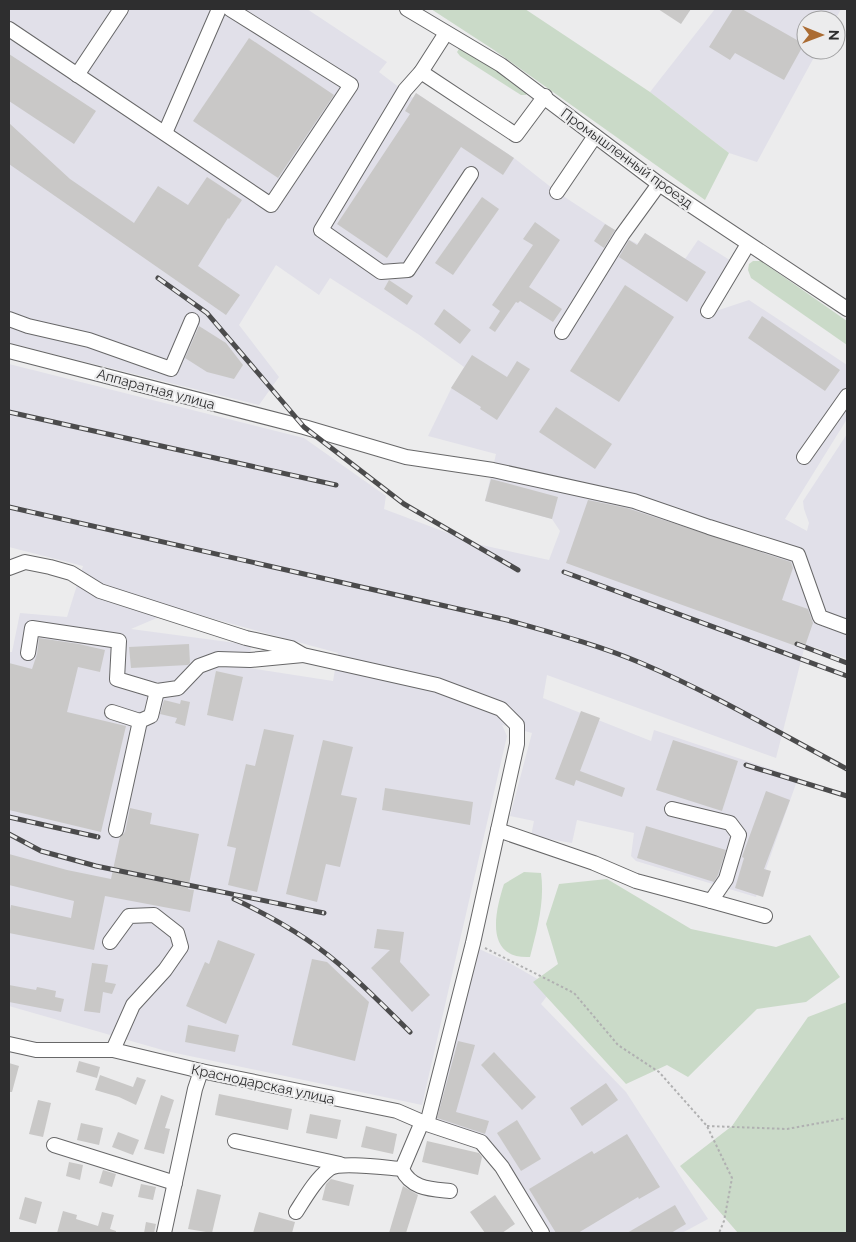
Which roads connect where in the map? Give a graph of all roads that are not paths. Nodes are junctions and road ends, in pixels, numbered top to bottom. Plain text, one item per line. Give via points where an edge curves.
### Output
1 (122, 9) edge
2 (219, 9) edge
3 (230, 9) edge
4 (407, 9) edge
5 (9, 29) edge
6 (446, 33) junction
7 (421, 72) junction
8 (77, 74) junction
9 (544, 96) junction
10 (165, 133) junction
11 (595, 136) junction
12 (471, 174) dead end
13 (660, 184) junction
14 (557, 192) dead end
15 (748, 244) junction
16 (846, 305) edge
17 (708, 311) dead end
18 (9, 319) edge
19 (192, 320) dead end
20 (562, 332) dead end
21 (9, 351) edge
22 (847, 396) edge
23 (804, 457) dead end
24 (9, 568) edge
25 (847, 627) edge
26 (28, 653) dead end
27 (303, 655) junction
28 (157, 691) junction
29 (112, 712) dead end
30 (140, 721) junction
31 (672, 809) dead end
32 (116, 830) dead end
33 (498, 830) junction
34 (711, 901) junction
35 (765, 916) dead end
36 (110, 942) dead end
37 (9, 1044) edge
38 (113, 1050) junction
39 (201, 1072) junction
40 (425, 1123) junction
41 (235, 1141) dead end
42 (54, 1145) dead end
43 (344, 1165) junction
44 (402, 1169) junction
45 (175, 1183) junction
46 (450, 1191) dead end
47 (296, 1212) dead end
48 (164, 1233) edge
49 (542, 1233) edge

1 - 8 street
2 - 10 street
3 - 10 street via 351,85 270,204
4 - 6 street, Промышленный проезд
5 - 8 street
6 - 7 street
6 - 9 street, Промышленный проезд via 501,65
7 - 9 street via 516,135
7 - 12 street via 405,90 321,230 381,272 408,270
8 - 10 street
9 - 11 street, Промышленный проезд
11 - 13 street, Промышленный проезд
11 - 14 street
13 - 15 street, Промышленный проезд
13 - 20 street via 622,235
15 - 16 street, Промышленный проезд
15 - 17 street
18 - 19 street via 89,340 171,369
21 - 25 street, Аппаратная улица via 406,456 493,470 634,500 798,555 820,617
22 - 23 street
24 - 27 street via 25,562 71,573 100,591 246,638 291,648
26 - 28 street via 32,628 119,641 117,679
27 - 28 street via 250,660 218,659 199,666 178,688
27 - 33 street via 437,685 501,709 516,725 516,744
28 - 30 street via 151,716
29 - 30 street
30 - 32 street
31 - 34 street via 730,823 739,835 726,879
33 - 34 street via 636,881
33 - 40 street via 473,943
34 - 35 street
36 - 38 street via 129,916 154,915 177,933 181,947 166,970 133,1005
37 - 38 street, Краснодарская улица via 36,1050
38 - 39 street, Краснодарская улица
39 - 40 street, Краснодарская улица via 397,1111
39 - 45 street
40 - 44 street
40 - 49 street, Краснодарская улица via 481,1142 502,1167
41 - 43 street
42 - 45 street
43 - 44 street
43 - 47 street via 330,1168
44 - 46 street via 406,1179 427,1188
45 - 48 street

